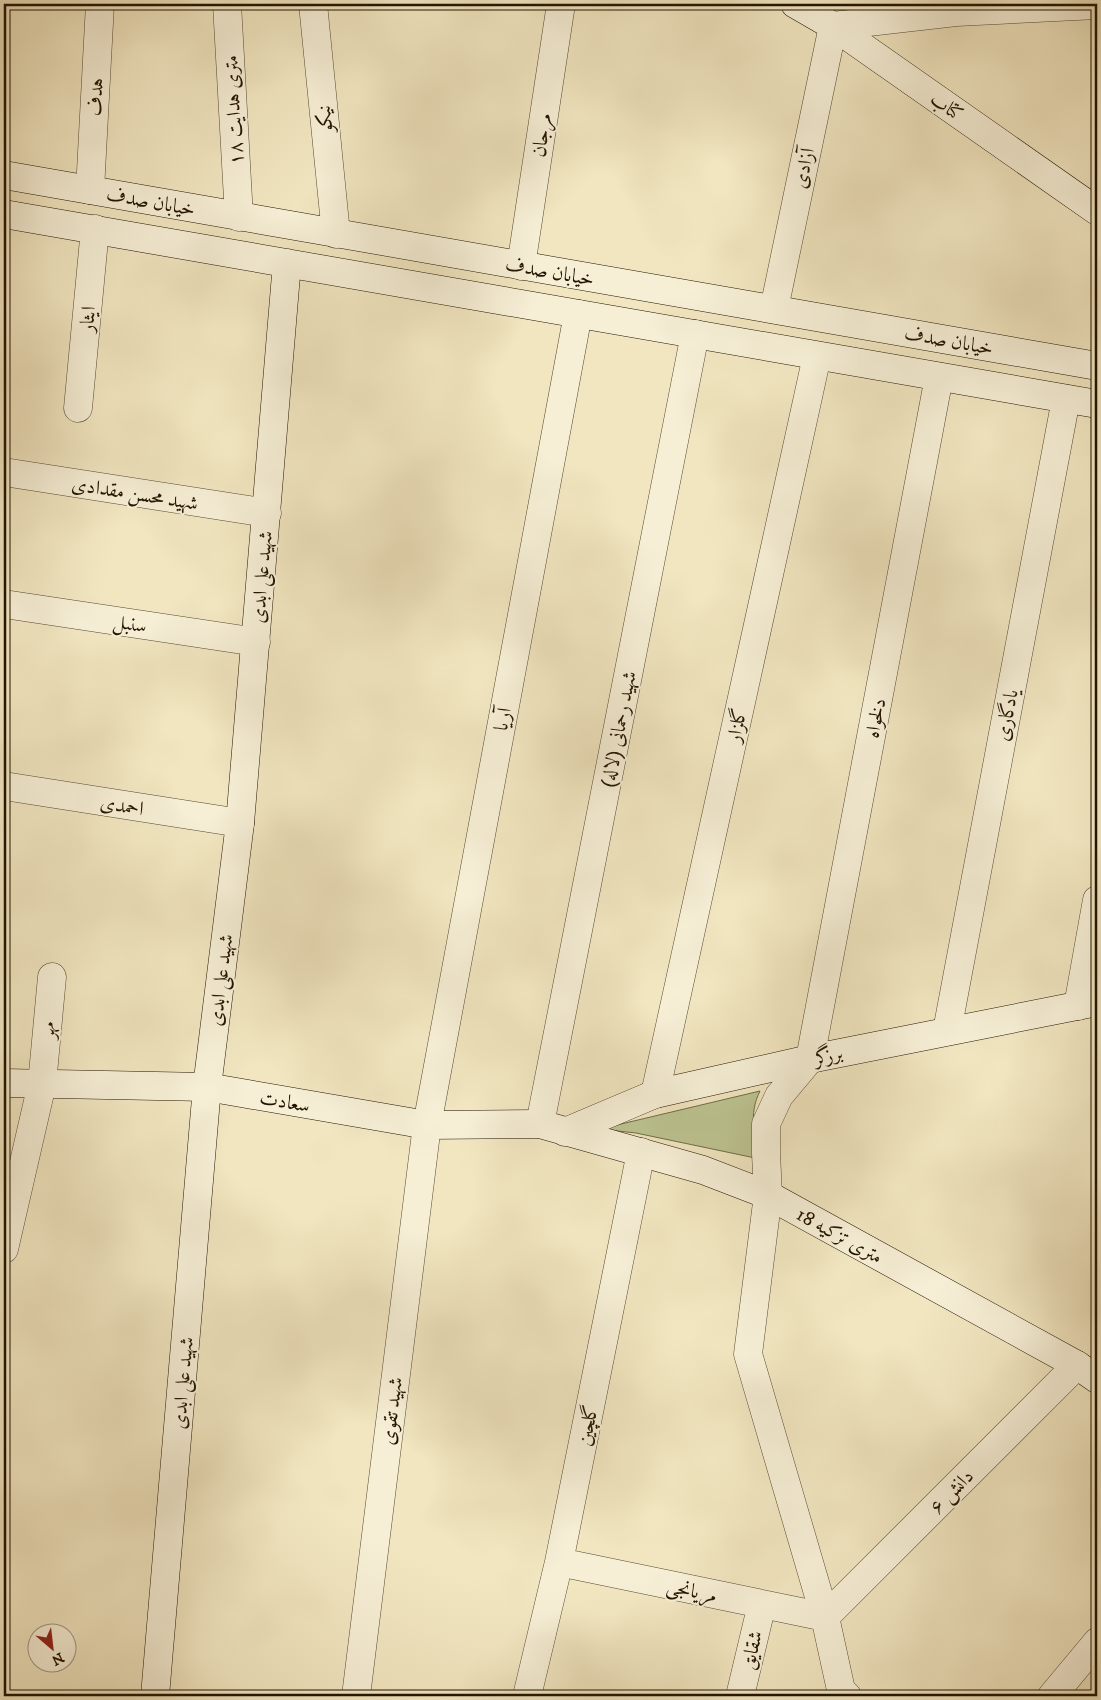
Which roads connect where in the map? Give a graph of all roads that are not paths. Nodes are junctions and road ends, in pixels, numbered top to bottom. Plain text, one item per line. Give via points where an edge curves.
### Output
1 (100, 4) edge
2 (227, 4) edge
3 (312, 4) edge
4 (560, 4) edge
5 (795, 4) edge
6 (1097, 5) edge
7 (833, 26) junction
8 (4, 175) edge
9 (90, 190) junction
10 (1097, 211) edge
11 (4, 214) edge
12 (238, 217) junction
13 (95, 230) junction
14 (336, 234) junction
15 (287, 264) junction
16 (521, 266) junction
17 (774, 310) junction
18 (578, 314) junction
19 (695, 334) junction
20 (817, 356) junction
21 (1097, 366) edge
22 (939, 377) junction
23 (1066, 399) junction
24 (1097, 404) edge
25 (78, 408) dead end
26 (4, 472) edge
27 (267, 513) junction
28 (4, 604) edge
29 (256, 642) junction
30 (4, 786) edge
31 (240, 823) junction
32 (1097, 900) edge
33 (52, 977) dead end
34 (1088, 1004) edge
35 (947, 1031) junction
36 (810, 1059) junction
37 (4, 1083) edge
38 (42, 1084) junction
39 (207, 1087) junction
40 (655, 1094) junction
41 (427, 1125) junction
42 (553, 1128) junction
43 (641, 1152) junction
44 (768, 1195) junction
45 (4, 1249) edge
46 (1087, 1372) edge
47 (559, 1562) junction
48 (762, 1604) junction
49 (825, 1617) junction
50 (1097, 1642) edge
51 (155, 1696) edge
52 (356, 1696) edge
53 (527, 1696) edge
54 (740, 1696) edge
55 (847, 1696) edge
56 (1052, 1696) edge

1 - 9 street, هدف
2 - 12 street, ۱۸ متری هدایت
3 - 14 street, نیکو
4 - 16 street, مرجان
5 - 7 street, کتاب
6 - 7 street via 956,12
7 - 10 street, کتاب
7 - 17 street, آزادی
8 - 9 street, خیابان صدف
9 - 12 street, خیابان صدف
11 - 13 street, خیابان صدف
12 - 14 street, خیابان صدف
13 - 15 street, خیابان صدف
13 - 25 street, ایثار
14 - 16 street, خیابان صدف
15 - 18 street, خیابان صدف
15 - 27 street, شهید علی ابدی
16 - 17 street, خیابان صدف
17 - 21 street, خیابان صدف
18 - 19 street, خیابان صدف
18 - 41 street, آریا
19 - 20 street, خیابان صدف
19 - 42 street, شهید رحمانی (لاله)
20 - 22 street, خیابان صدف
20 - 40 street, گلزار
22 - 23 street, خیابان صدف
22 - 36 street, دلخواه
23 - 24 street, خیابان صدف
23 - 35 street, یادگاری
26 - 27 street, شهید محسن مقدادی
27 - 29 street, شهید علی ابدی
28 - 29 street, سنبل
29 - 31 street, شهید علی ابدی
30 - 31 street, احمدی
31 - 39 street, شهید علی ابدی
32 - 34 street
33 - 38 street, مهر
34 - 35 street, برزگر
35 - 36 street, برزگر
36 - 40 street, برزگر
36 - 44 street via 779,1096 766,1124
37 - 38 street, سعادت
38 - 39 street, سعادت
38 - 45 street, مهر
39 - 41 street, سعادت
39 - 51 street, شهید علی ابدی
40 - 42 street, برزگر
41 - 42 street, سعادت
41 - 52 street, شهید تقوی
42 - 43 street, 18 متری تزکیه
43 - 44 street, 18 متری تزکیه via 703,1170
43 - 47 street, گلچین
44 - 46 street, 18 متری تزکیه
44 - 49 street via 748,1354
46 - 49 street, دانش ۶
47 - 48 street, مریانجی
47 - 53 street, گلچین
48 - 49 street, مریانجی
48 - 54 street, شقایق
49 - 55 street via 841,1690
50 - 56 street

